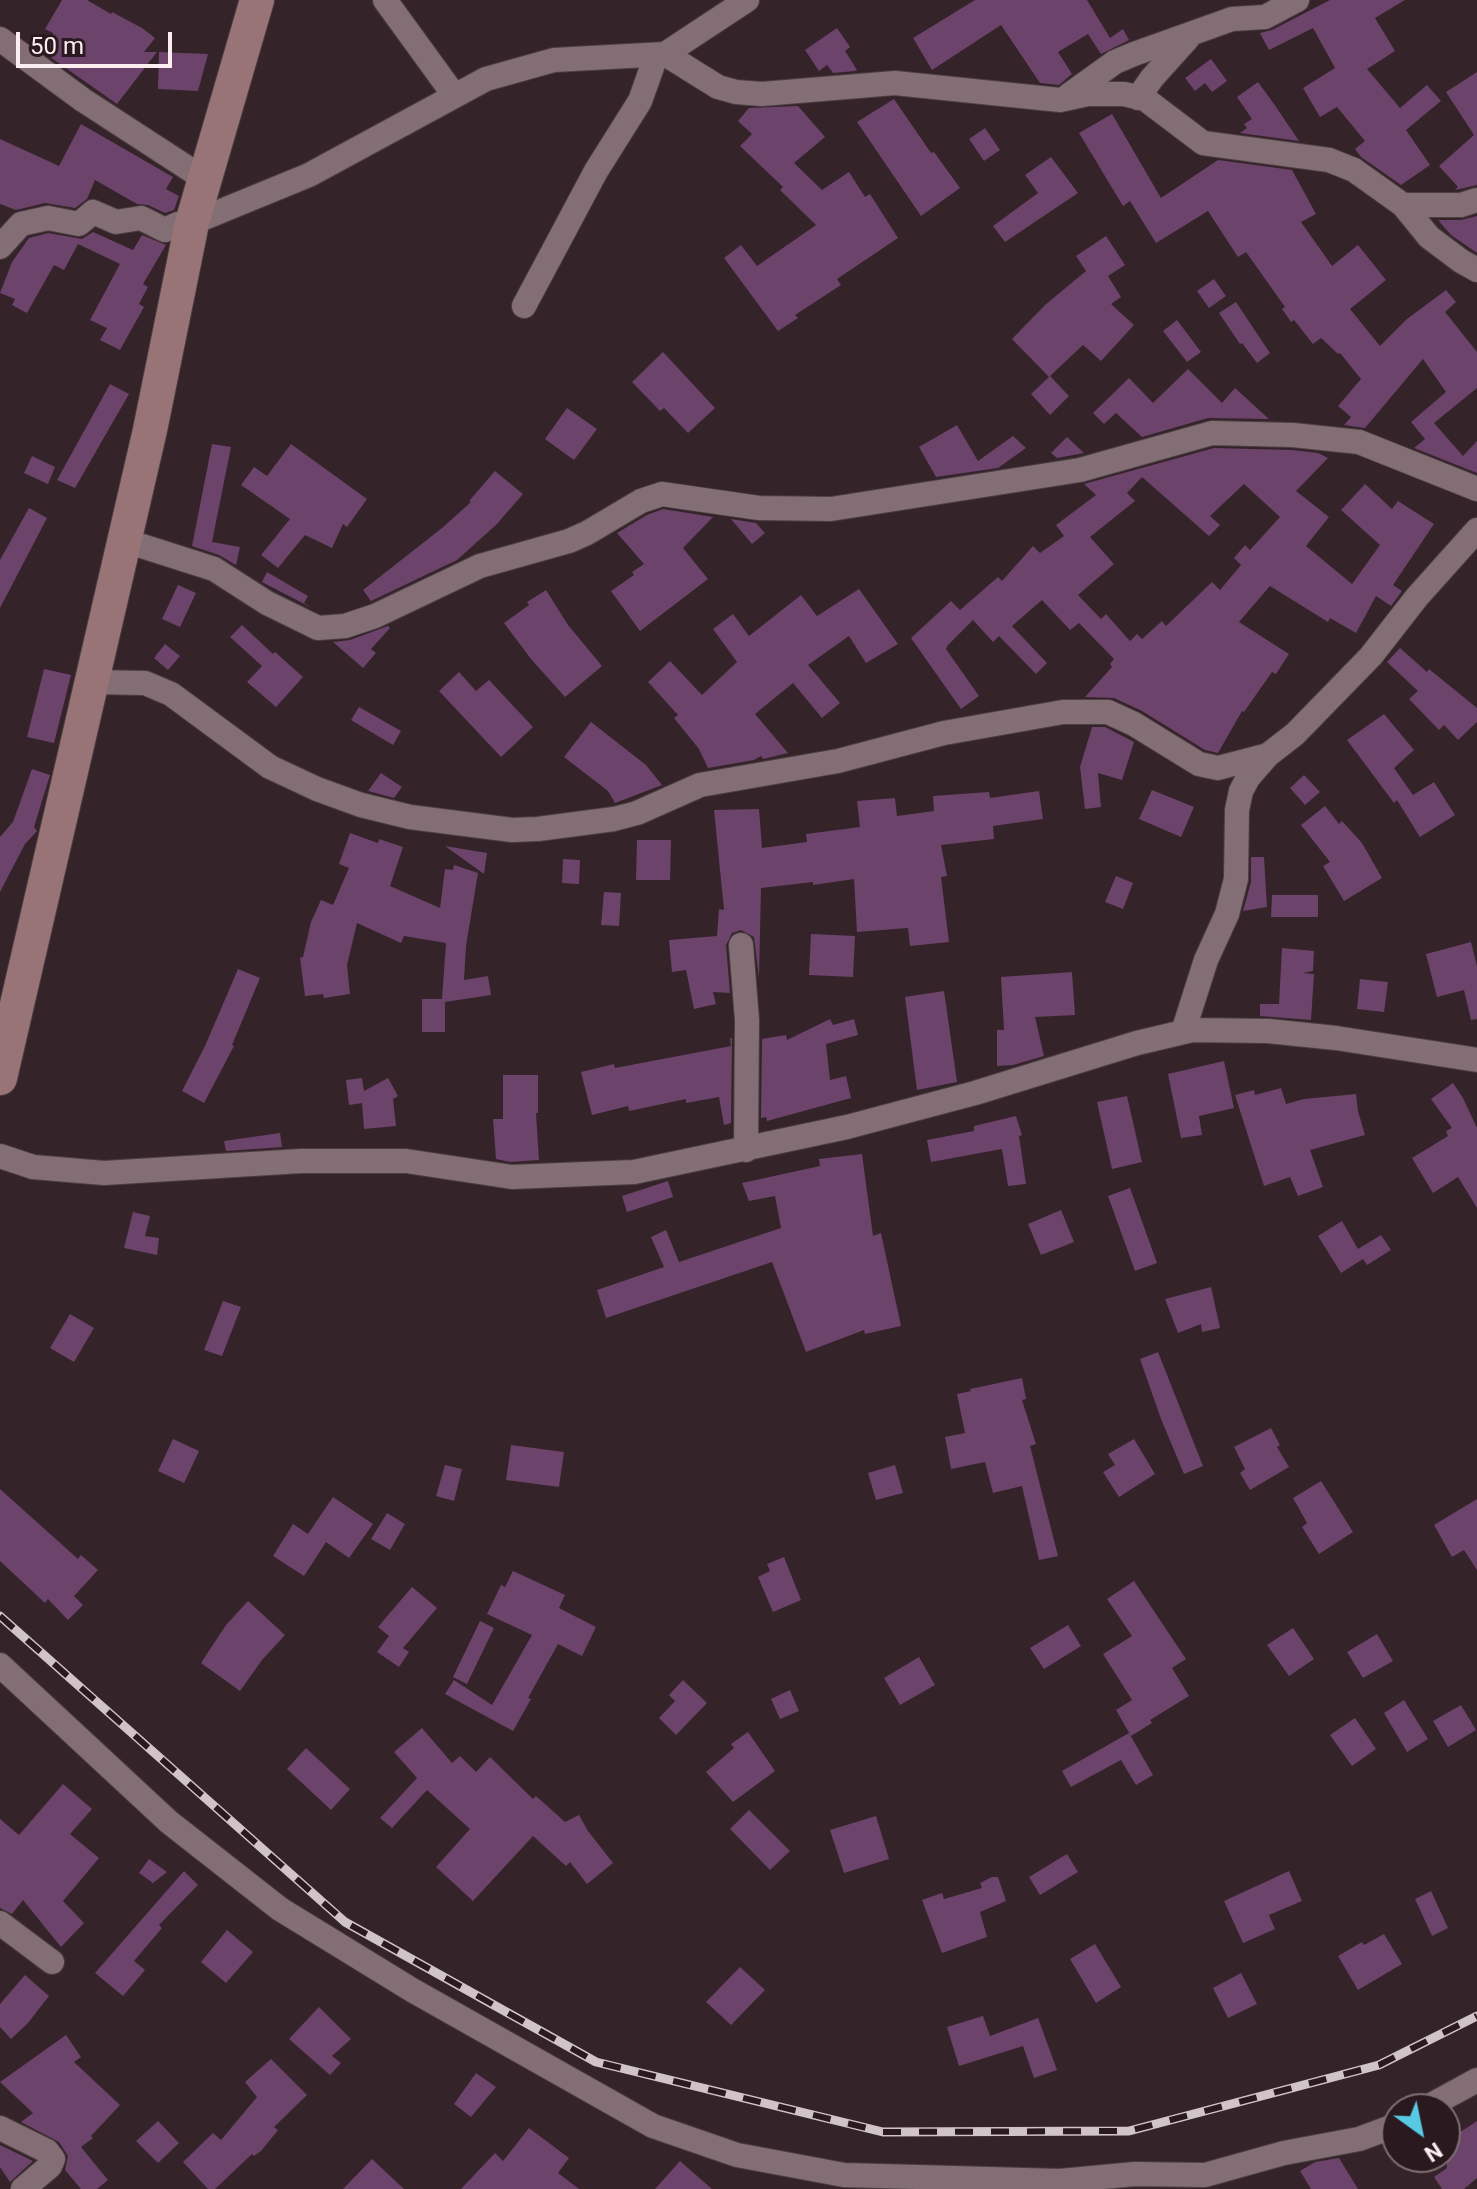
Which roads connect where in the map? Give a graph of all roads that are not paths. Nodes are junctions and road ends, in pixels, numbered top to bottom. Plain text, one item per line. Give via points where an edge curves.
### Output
1 (257, 0) edge
2 (385, 0) edge
3 (747, 0) edge
4 (1297, 0) edge
5 (1193, 34) junction
6 (0, 39) edge
7 (660, 55) junction
8 (454, 95) junction
9 (1138, 98) junction
10 (1064, 99) junction
11 (203, 178) junction
12 (1477, 200) edge
13 (1403, 205) junction
14 (192, 223) junction
15 (0, 247) edge
16 (1477, 270) edge
17 (524, 306) dead end
18 (1477, 489) edge
19 (1477, 530) edge
20 (123, 540) junction
21 (91, 682) junction
22 (1268, 755) junction
23 (741, 945) dead end
24 (1183, 1032) junction
25 (1477, 1060) edge
26 (0, 1078) edge
27 (746, 1150) junction
28 (0, 1156) edge
29 (0, 1665) edge
30 (0, 1923) edge
31 (52, 1962) dead end
32 (1477, 2080) edge
33 (1453, 2093) edge
34 (0, 2128) edge
35 (1381, 2131) edge
36 (844, 2175) junction
37 (23, 2189) edge
38 (869, 2189) edge

1 - 11 street
2 - 8 street
3 - 7 street
4 - 5 street via 1265,17 1232,19
5 - 9 street
5 - 10 street via 1115,62
6 - 11 street
7 - 8 street via 554,60 486,79
7 - 10 street via 736,92 895,83
7 - 17 street via 640,101
8 - 14 street via 309,175
9 - 10 street via 1088,94
9 - 13 street via 1203,143 1329,160 1354,170
11 - 14 street
12 - 13 street
13 - 16 street via 1429,237
14 - 15 street via 165,230 141,218 123,222 93,212 79,224 48,218 21,224
14 - 20 street
18 - 20 street via 1359,442 1212,433 1080,470 831,509 759,508 662,494 569,541 480,566 356,623 318,628 214,569
19 - 22 street via 1371,656
20 - 21 street
21 - 22 street via 145,683 171,694 270,767 361,805 512,830 614,819 700,785 1063,712 1108,712 1199,764 1218,768
21 - 26 street
22 - 24 street via 1241,791 1236,879
23 - 27 street via 747,1020
24 - 25 street via 1268,1031
24 - 27 street via 975,1093
27 - 28 street via 634,1172 512,1177 406,1161 301,1161 104,1173 33,1167
29 - 36 street via 225,1867 280,1909 412,1990 653,2126 737,2155
30 - 31 street
32 - 33 street
34 - 37 street via 53,2159
35 - 36 street via 1205,2175 1060,2181
36 - 38 street

